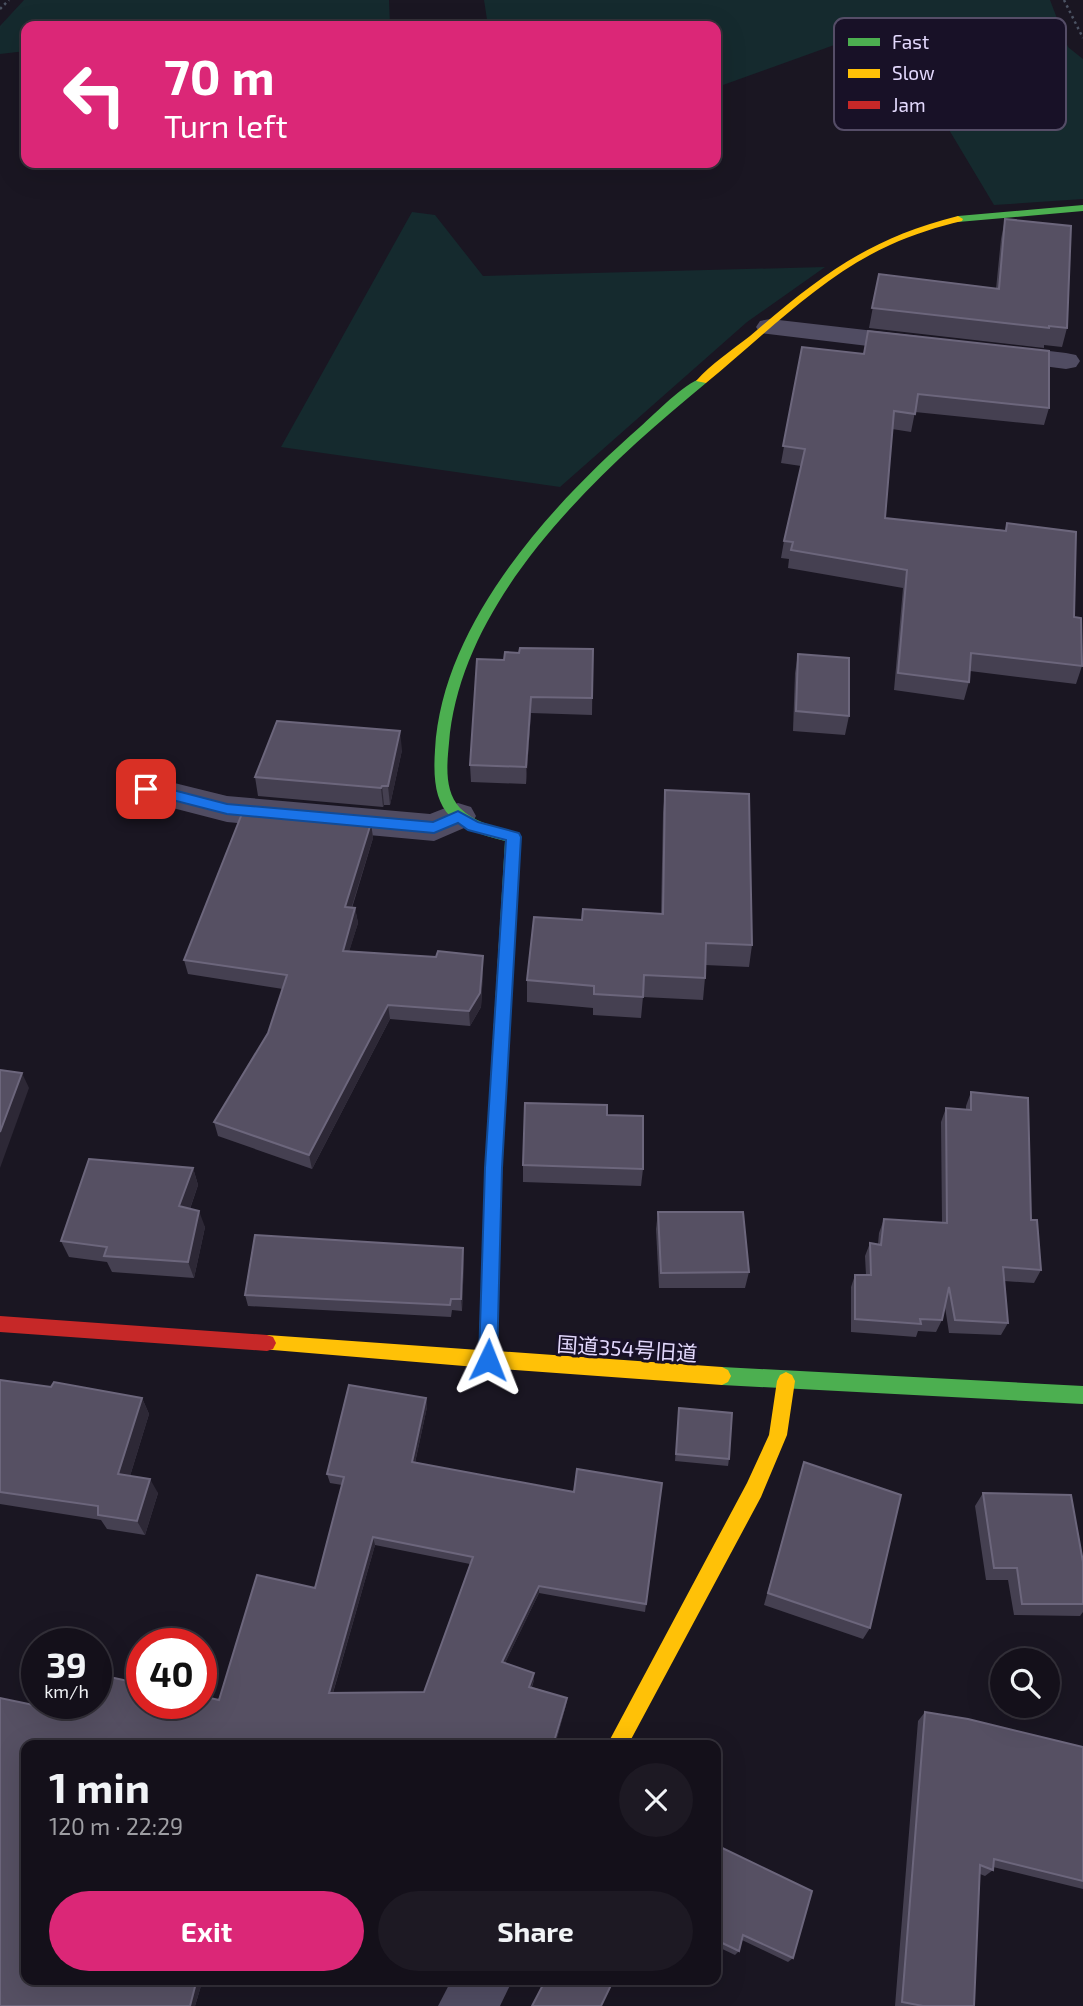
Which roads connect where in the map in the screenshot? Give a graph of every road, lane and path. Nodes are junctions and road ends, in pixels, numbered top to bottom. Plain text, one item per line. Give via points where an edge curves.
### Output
1 (9, 0) edge
2 (1064, 0) edge
3 (0, 9) edge
4 (1083, 38) edge
5 (1083, 208) edge
6 (770, 327) junction
7 (1066, 361) dead end
8 (146, 789) dead end
9 (458, 816) junction
10 (0, 1324) edge
11 (488, 1360) junction
12 (786, 1381) junction
13 (1083, 1395) edge
14 (620, 1740) edge
15 (482, 1985) edge
16 (466, 2006) edge

1 - 3 path
2 - 4 path
5 - 6 street via 946,219 911,229 862,253
6 - 7 street
6 - 9 street via 633,439 554,522 500,592 454,683 444,719 442,794
8 - 9 street via 227,809 434,828
9 - 11 street via 474,826 513,837 493,1168
10 - 11 street, 国道354号旧道
11 - 12 street, 国道354号旧道
12 - 13 street, 国道354号旧道
12 - 14 street via 778,1435 754,1490
15 - 16 street

